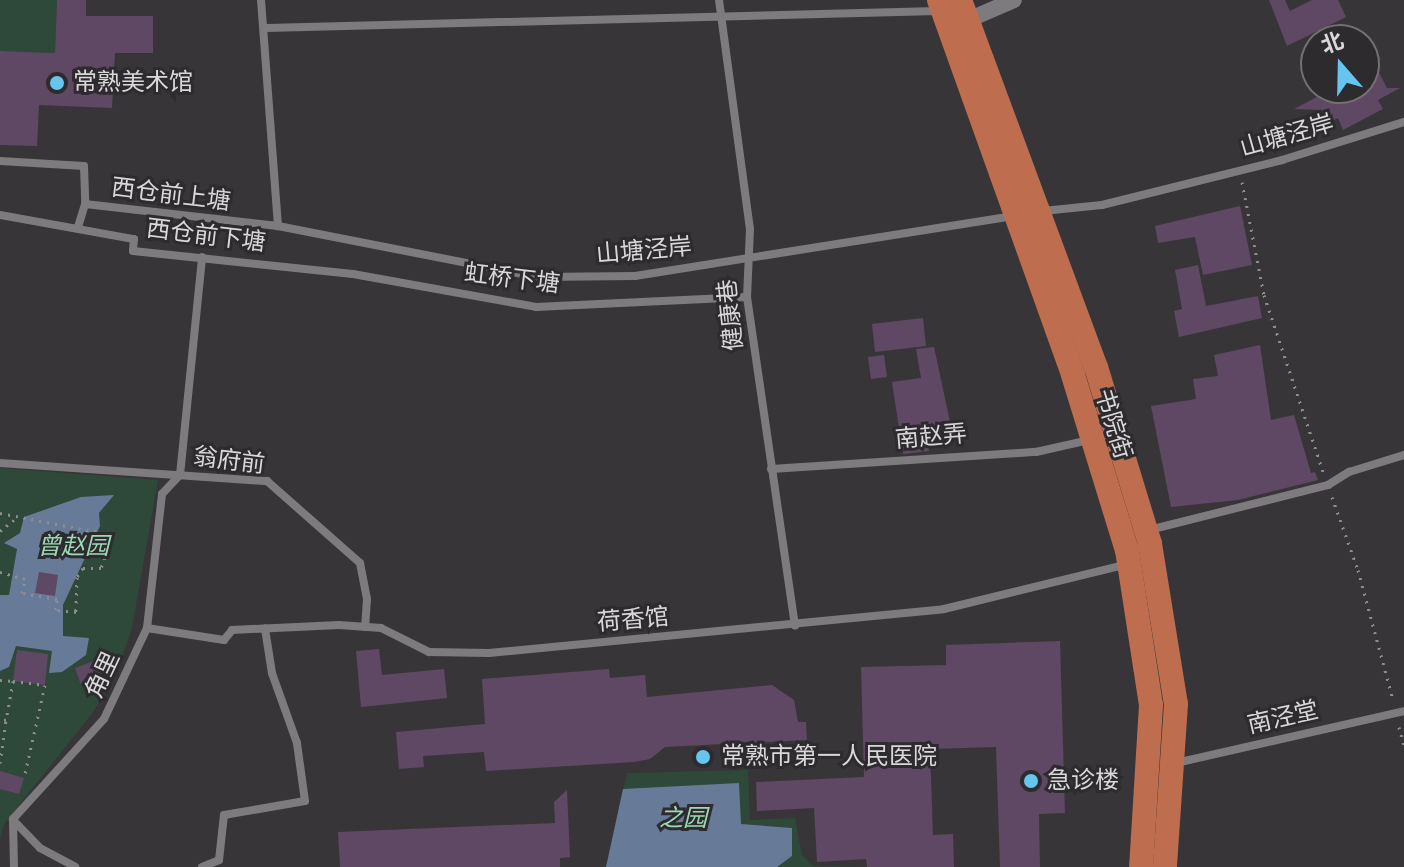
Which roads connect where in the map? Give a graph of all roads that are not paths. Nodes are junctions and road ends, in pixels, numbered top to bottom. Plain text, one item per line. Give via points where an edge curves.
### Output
1 (261, 0) edge
2 (719, 0) edge
3 (1014, 0) edge
4 (952, 8) edge
5 (721, 17) junction
6 (267, 28) junction
7 (1404, 122) edge
8 (0, 161) edge
9 (85, 204) junction
10 (1027, 214) junction
11 (0, 215) edge
12 (278, 226) junction
13 (78, 227) junction
14 (202, 257) junction
15 (747, 260) junction
16 (273, 264) joint
17 (747, 297) junction
18 (1092, 439) junction
19 (1404, 455) edge
20 (0, 463) edge
21 (771, 469) junction
22 (180, 475) junction
23 (1146, 531) junction
24 (1129, 564) junction
25 (795, 626) junction
26 (365, 627) junction
27 (147, 628) junction
28 (265, 629) junction
29 (1400, 712) edge
30 (1172, 764) junction
31 (13, 819) junction
32 (14, 866) edge
33 (75, 867) edge
34 (202, 867) edge
35 (1141, 867) edge
36 (1165, 867) edge

1 - 6 lane
2 - 5 lane, 健康巷
3 - 4 street
4 - 5 lane
4 - 10 main road, 书院街
5 - 6 lane
5 - 15 lane, 健康巷 via 750,229
6 - 12 lane
7 - 10 lane, 山塘泾岸 via 1102,205
8 - 9 lane, 西仓前上塘 via 84,166
9 - 12 lane, 西仓前上塘
9 - 13 lane
10 - 15 lane, 山塘泾岸
10 - 18 main road, 书院街
10 - 23 main road, 书院街 via 1096,367
11 - 13 lane, 西仓前下塘
12 - 15 lane, 山塘泾岸 via 537,277 635,276
13 - 14 lane, 西仓前下塘 via 134,239 133,251
14 - 16 lane, 西仓前下塘
14 - 22 lane
15 - 17 lane, 健康巷
16 - 17 lane, 虹桥下塘 via 536,307
17 - 21 lane, 健康巷
18 - 21 lane, 南赵弄 via 1036,452
18 - 24 main road, 书院街
19 - 23 lane via 1349,472 1328,485
20 - 22 lane, 翁府前
21 - 25 lane, 健康巷
22 - 26 lane, 翁府前 via 267,481 313,518 360,563 367,599
22 - 27 lane, 角里 via 162,494
23 - 30 main road, 书院街 via 1176,704
24 - 25 lane, 荷香馆 via 944,609
24 - 35 main road, 书院街 via 1151,705
25 - 26 lane, 荷香馆 via 489,653 429,652 381,628
26 - 28 lane, 荷香馆
27 - 28 lane, 荷香馆 via 224,640 232,630
27 - 31 lane, 角里 via 104,719
28 - 34 lane via 272,673 297,743 305,801 224,815 219,860
29 - 30 lane, 南泾堂
30 - 36 main road, 书院街
31 - 32 lane
31 - 33 lane via 40,848

